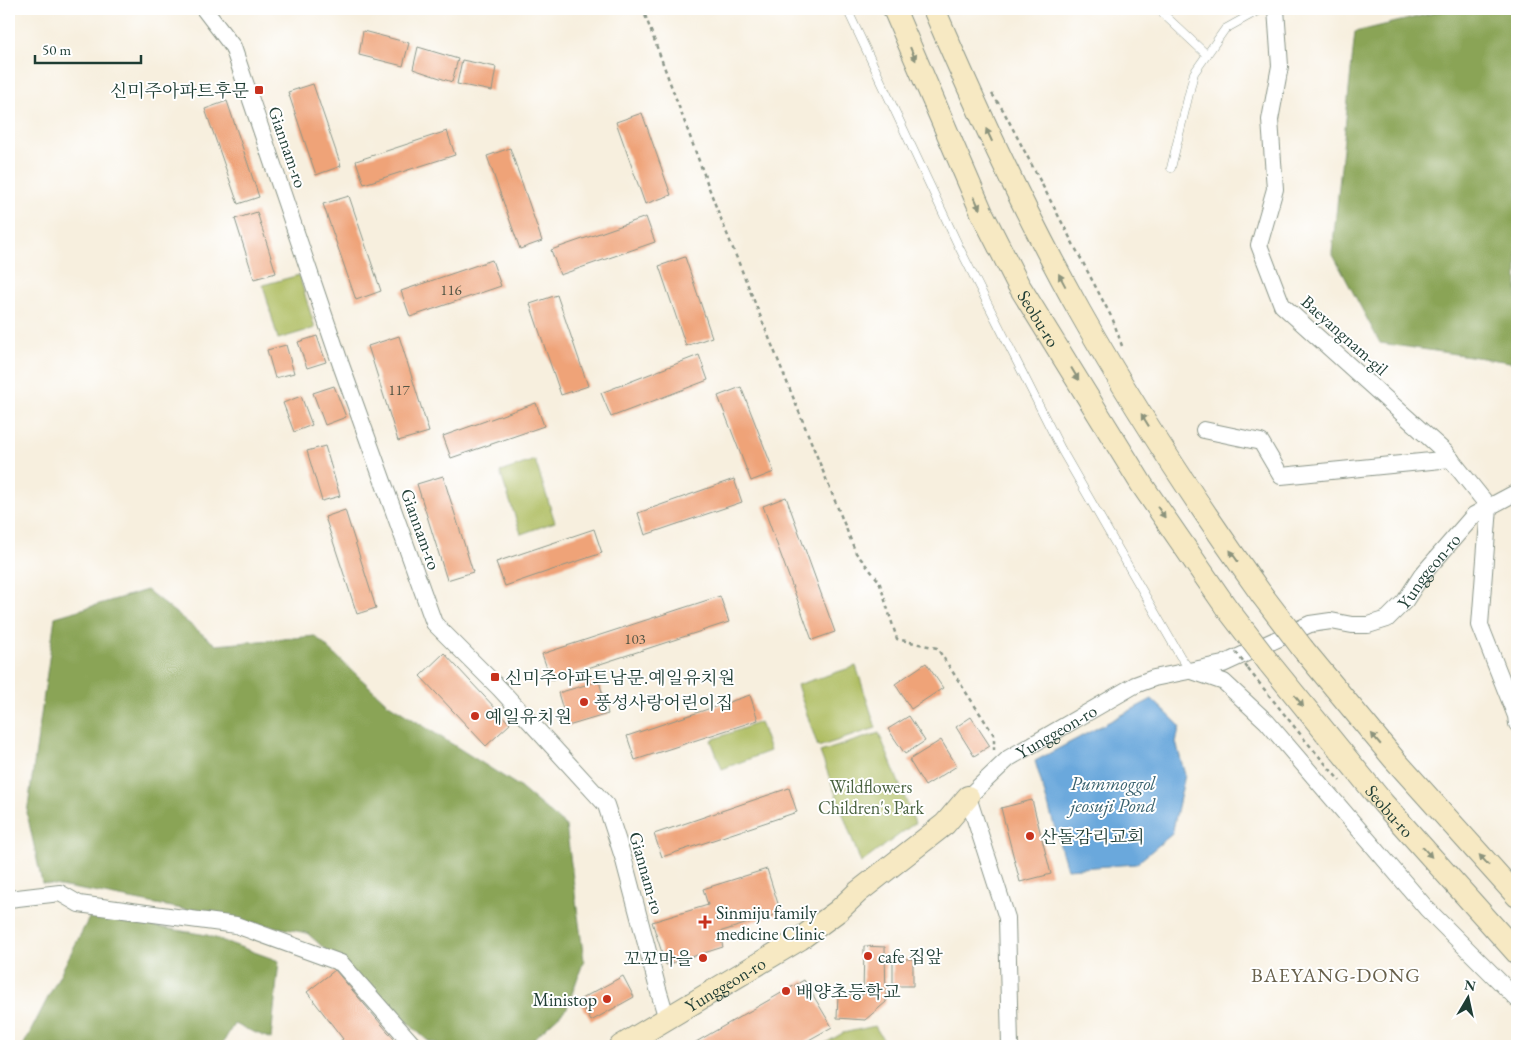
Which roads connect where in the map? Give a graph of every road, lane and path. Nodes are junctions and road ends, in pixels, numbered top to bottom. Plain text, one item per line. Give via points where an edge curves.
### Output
1 (204, 9) edge
2 (640, 9) edge
3 (848, 9) edge
4 (894, 9) edge
5 (934, 9) edge
6 (1158, 9) edge
7 (1261, 9) edge
8 (1276, 9) edge
9 (1207, 55) junction
10 (988, 86) dead end
11 (1171, 168) dead end
12 (1123, 349) dead end
13 (1204, 430) dead end
14 (1450, 459) junction
15 (1517, 492) edge
16 (1489, 506) junction
17 (1190, 670) junction
18 (1517, 724) edge
19 (994, 772) junction
20 (968, 797) junction
21 (1517, 896) edge
22 (9, 899) edge
23 (1517, 953) edge
24 (1517, 999) edge
25 (668, 1019) junction
26 (414, 1046) edge
27 (621, 1046) edge
28 (1010, 1046) edge

1 - 25 street, Giannam-ro via 233,47 341,365 434,623 606,805
2 - 19 path via 856,553 879,581 897,639 937,648 994,735
3 - 17 lane via 959,247 1061,449
4 -> 23 main road, Seobu-ro, bridge via 974,196 1018,284 1142,485 1268,663 1383,803
21 -> 5 main road, Seobu-ro, bridge via 1394,759 1303,649 1177,472 1080,313 1018,193
6 - 9 lane
7 - 9 lane via 1225,29
8 - 14 street, Baeyangnam-gil via 1280,66 1270,120 1275,189 1259,245 1282,305
9 - 11 lane via 1194,73
10 - 12 path via 1108,311
13 - 14 street via 1261,442 1281,476
14 - 16 street, Baeyangnam-gil
15 - 16 street, Yunggeon-ro
16 - 17 street, Yunggeon-ro via 1474,515 1387,619 1368,625 1331,621 1310,624 1223,664
16 - 18 street via 1480,625
17 - 19 street, Yunggeon-ro via 1135,685 1010,758
17 - 24 street via 1224,682 1267,722 1427,909
19 - 20 street, Yunggeon-ro
20 - 25 main road, Yunggeon-ro via 945,824 838,911 800,939
20 - 28 street via 1007,918
22 - 26 street via 60,893 79,904 236,925 341,963
25 - 27 main road, Yunggeon-ro

